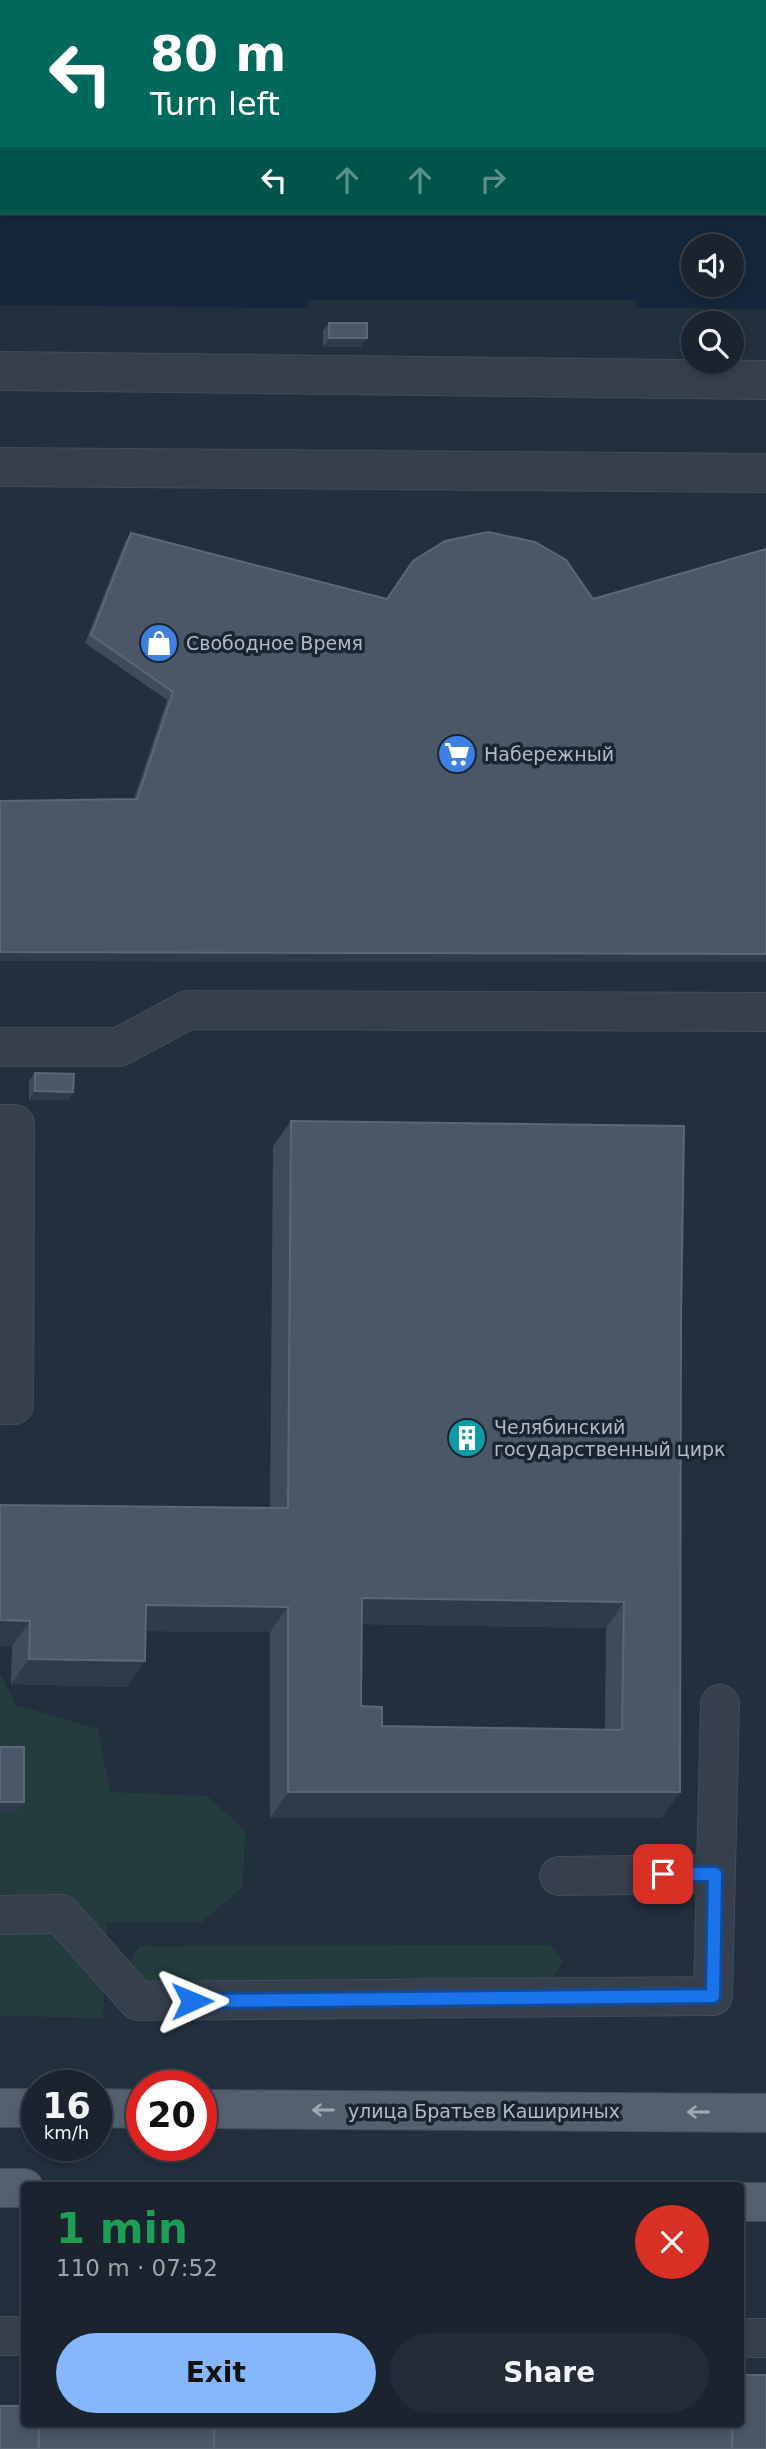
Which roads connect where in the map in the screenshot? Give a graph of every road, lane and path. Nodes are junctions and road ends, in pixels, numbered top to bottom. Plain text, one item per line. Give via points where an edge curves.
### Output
1 (0, 371) edge
2 (766, 380) edge
3 (0, 467) edge
4 (766, 473) edge
5 (766, 1012) edge
6 (0, 1047) edge
7 (0, 1124) edge
8 (0, 1405) edge
9 (720, 1704) dead end
10 (715, 1874) junction
11 (559, 1876) dead end
12 (0, 1914) edge
13 (0, 2108) edge
14 (21, 2108) edge
15 (217, 2109) edge
16 (766, 2113) edge
17 (0, 2188) edge
18 (21, 2188) edge
19 (744, 2202) edge
20 (766, 2202) edge
21 (0, 2336) edge
22 (21, 2336) edge
23 (744, 2338) edge
24 (766, 2338) edge

1 - 2 lane
3 - 4 lane
5 - 6 lane via 188,1010 119,1047
7 - 8 lane via 15,1124 15,1178 14,1405
9 - 10 lane
10 - 11 lane
10 - 12 lane via 713,1996 138,2001 61,1914
13 - 14 main road
16 -> 15 main road, улица Братьев Кашириных
17 - 18 main road
19 - 20 main road
21 - 22 lane
23 - 24 lane

